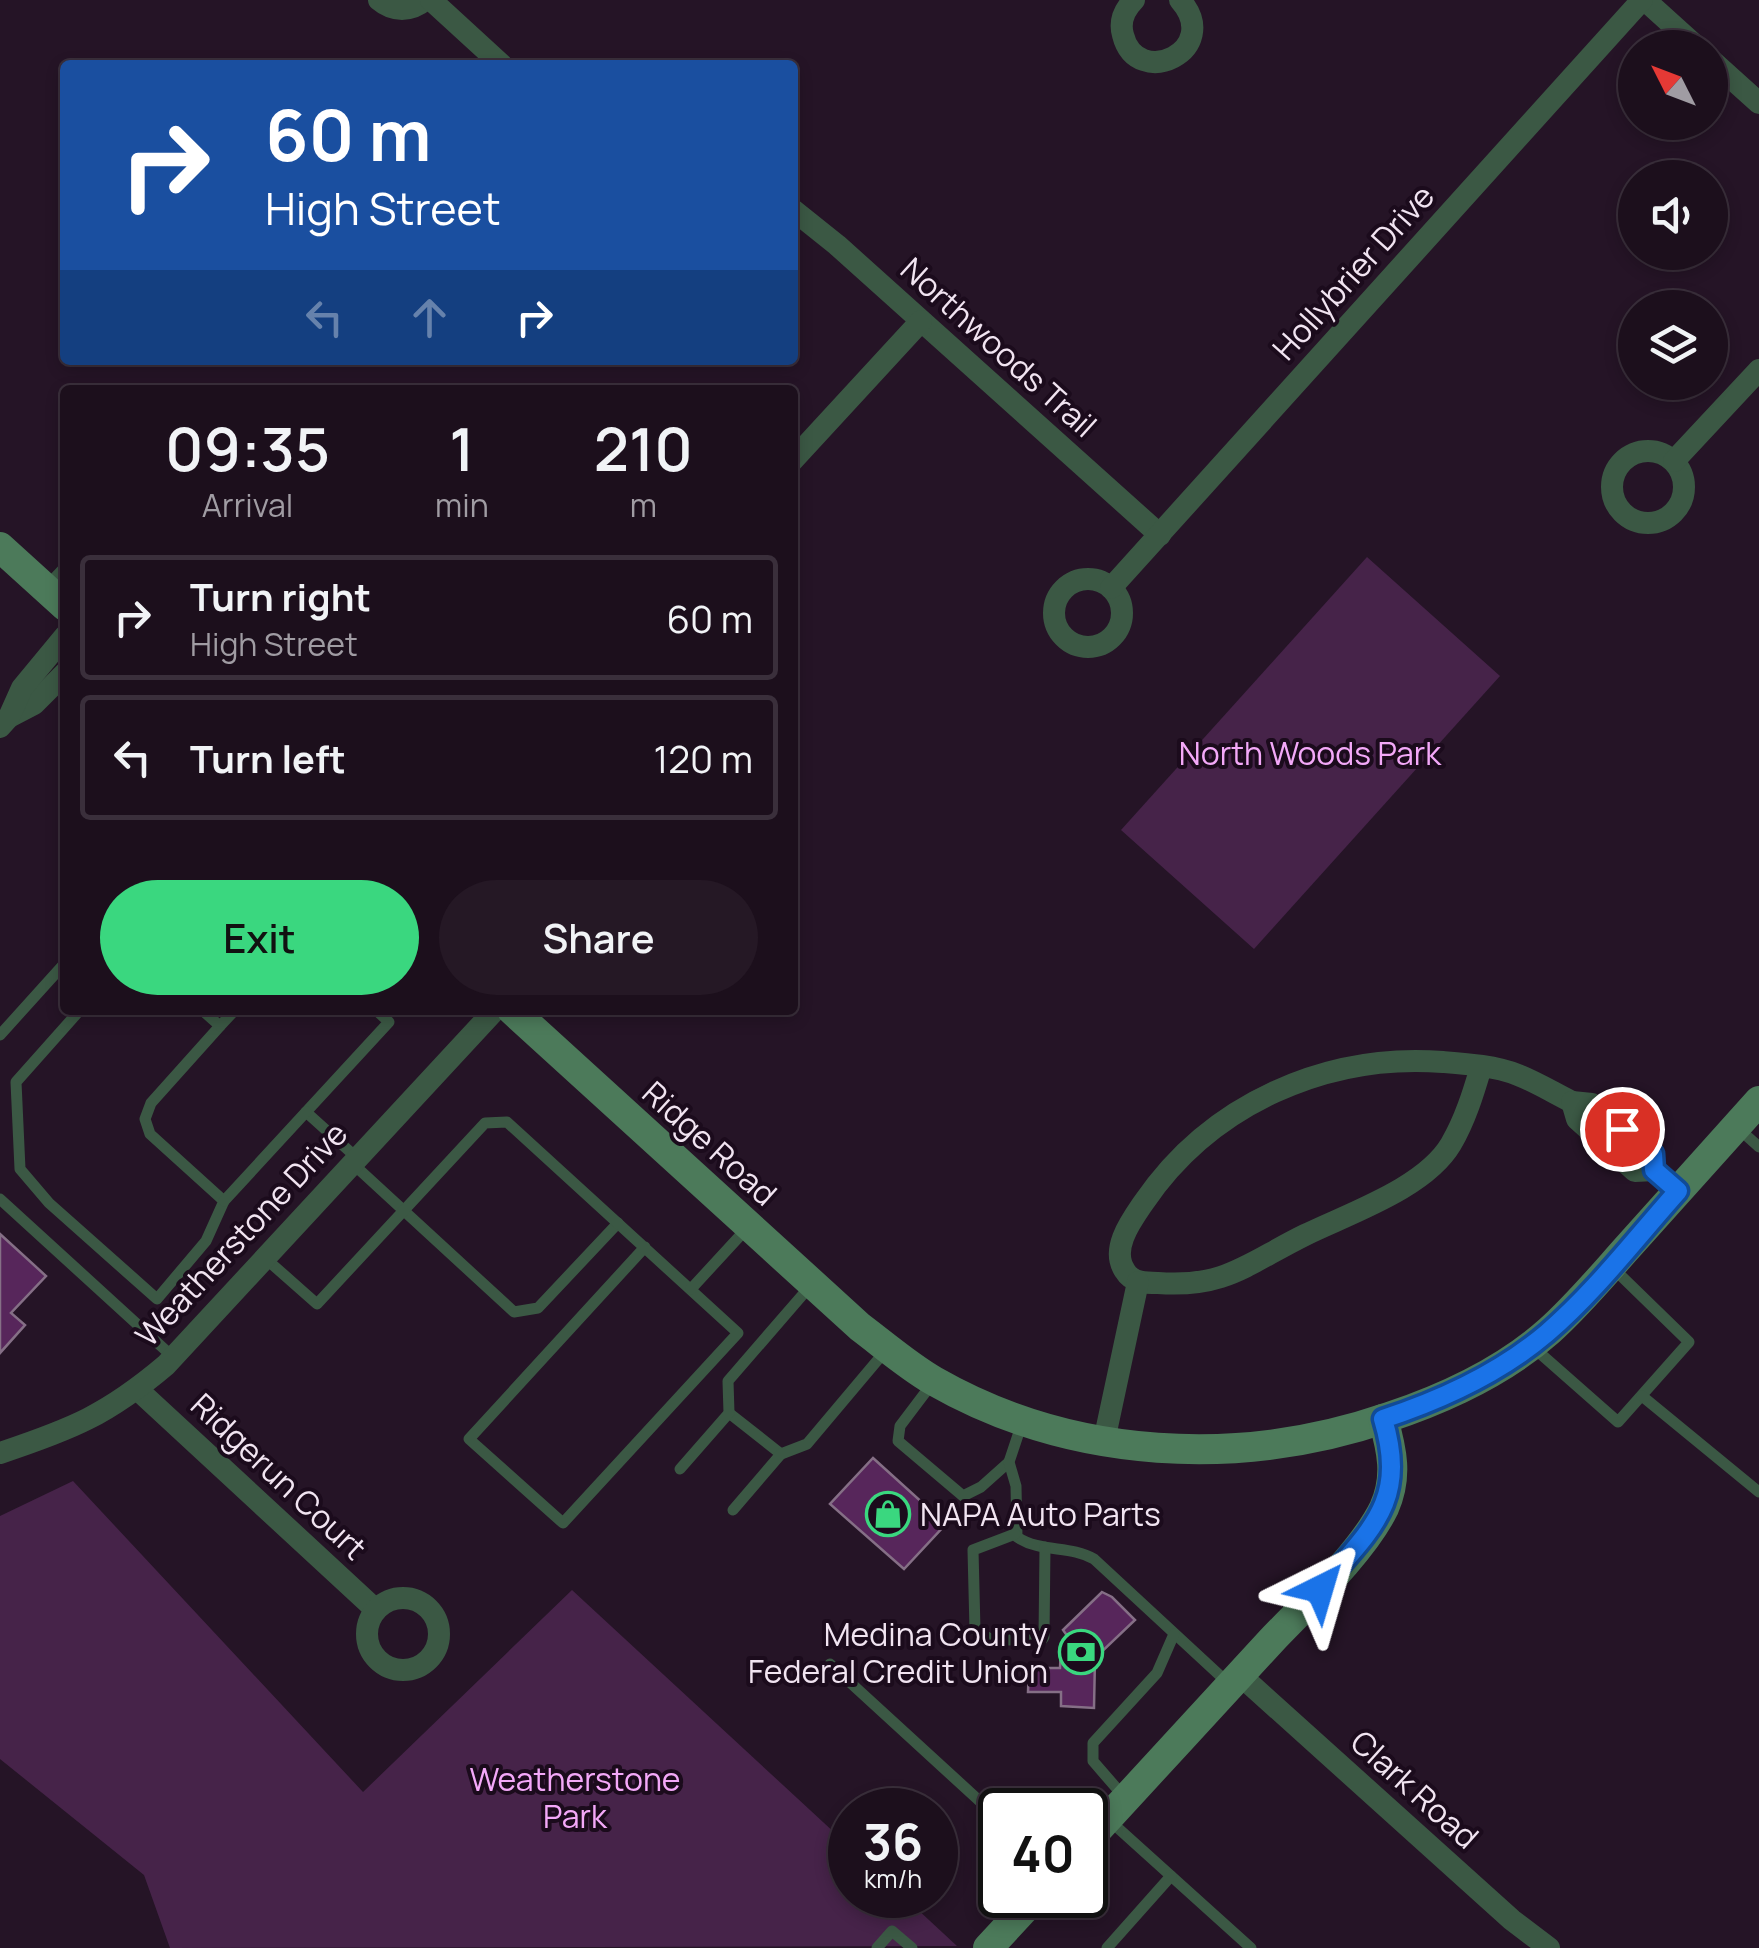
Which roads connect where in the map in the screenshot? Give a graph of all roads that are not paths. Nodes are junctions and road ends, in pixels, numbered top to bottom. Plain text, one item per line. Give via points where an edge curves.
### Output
1 (379, 0) edge
2 (428, 0) edge
3 (1134, 0) edge
4 (1644, 0) edge
5 (1186, 3) edge
6 (1678, 30) edge
7 (496, 60) edge
8 (1728, 75) edge
9 (1759, 103) edge
10 (798, 214) edge
11 (921, 322) junction
12 (1759, 370) edge
13 (798, 455) edge
14 (1674, 461) dead end
15 (1160, 535) junction
16 (0, 548) edge
17 (58, 587) edge
18 (1112, 588) dead end
19 (60, 642) edge
20 (60, 678) edge
21 (4, 722) edge
22 (60, 968) edge
23 (76, 1015) edge
24 (208, 1015) edge
25 (230, 1015) edge
26 (381, 1015) edge
27 (489, 1015) edge
28 (517, 1015) edge
29 (220, 1026) junction
30 (0, 1034) edge
31 (1481, 1067) junction
32 (1759, 1101) edge
33 (306, 1112) junction
34 (1748, 1136) edge
35 (355, 1161) junction
36 (1678, 1191) junction
37 (0, 1199) edge
38 (224, 1201) junction
39 (404, 1210) junction
40 (618, 1223) junction
41 (749, 1226) junction
42 (644, 1247) junction
43 (265, 1258) junction
44 (1610, 1266) junction
45 (1138, 1282) junction
46 (812, 1284) junction
47 (691, 1290) junction
48 (1531, 1346) junction
49 (888, 1348) junction
50 (173, 1358) junction
51 (934, 1381) junction
52 (137, 1390) junction
53 (1642, 1396) junction
54 (729, 1412) junction
55 (1023, 1419) junction
56 (1383, 1419) junction
57 (1104, 1441) junction
58 (0, 1454) edge
59 (781, 1454) junction
60 (1009, 1462) junction
61 (680, 1469) dead end
62 (1759, 1492) edge
63 (732, 1510) dead end
64 (1015, 1534) junction
65 (1045, 1547) junction
66 (376, 1610) dead end
67 (1174, 1634) junction
68 (830, 1664) dead end
69 (1235, 1680) junction
70 (978, 1800) edge
71 (1116, 1808) junction
72 (1108, 1817) edge
73 (1172, 1876) junction
74 (1017, 1918) edge
75 (993, 1946) edge
76 (877, 1948) edge
77 (912, 1948) edge
78 (1107, 1948) edge
79 (1251, 1948) edge
80 (1549, 1948) edge

1 - 2 street via 395,9
2 - 7 street
3 - 5 street via 1124,15 1123,37 1147,61 1171,60 1189,43
4 - 6 street
4 - 15 street, Hollybrier Drive
8 - 9 street
10 - 11 street, Northwoods Trail
11 - 13 street
11 - 15 street, Northwoods Trail
12 - 14 street
15 - 18 street, Hollybrier Drive
16 - 17 main road
19 - 21 street
20 - 21 street
22 - 30 lane
23 - 38 lane via 16,1082 20,1169 156,1298 206,1241
24 - 29 lane
25 - 29 lane
26 - 33 lane via 389,1022
27 - 35 street, Weatherstone Drive
28 - 41 main road, Ridge Road
29 - 38 lane via 151,1103 145,1119 150,1134
31 - 36 street via 1592,1104 1653,1154 1654,1170
31 - 45 street via 1449,1148 1416,1180 1235,1275 1192,1286
31 - 45 street via 1408,1060 1365,1064 1298,1080 1254,1101 1189,1148 1132,1220 1120,1247 1124,1270
32 - 34 main road, Ridge Road
33 - 35 lane
33 - 38 lane
34 - 36 main road, Ridge Road
35 - 39 lane
35 - 43 street, Weatherstone Drive
36 - 44 main road, Ridge Road
37 - 50 lane
39 - 40 lane via 485,1123 507,1122
39 - 40 lane via 514,1312 538,1308
39 - 43 lane via 317,1304
40 - 42 lane
41 - 46 main road, Ridge Road
41 - 47 lane
42 - 47 lane
42 - 47 lane via 470,1439 563,1523 738,1333
43 - 50 street, Weatherstone Drive
44 - 48 main road, Ridge Road
44 - 53 lane via 1689,1342
45 - 57 street
46 - 49 main road, Ridge Road
46 - 54 lane via 728,1381
48 - 53 lane via 1618,1422
48 - 56 main road, Ridge Road via 1464,1387
49 - 51 main road, Ridge Road
49 - 59 lane via 807,1444
50 - 52 street, Weatherstone Drive
51 - 55 main road, Ridge Road
51 - 60 lane via 900,1426 898,1441 963,1496
52 - 58 street, Weatherstone Drive via 74,1428
52 - 66 street, Ridgerun Court
53 - 62 lane
54 - 59 lane
54 - 61 lane
55 - 57 main road, Ridge Road
55 - 60 lane
56 - 57 main road, Ridge Road via 1258,1448
56 - 69 main road via 1393,1450 1384,1507 1366,1536
59 - 63 lane
60 - 64 lane
64 - 65 lane
64 - 65 lane via 973,1550 976,1630 985,1638 1044,1637
65 - 67 lane via 1094,1559
67 - 69 lane
67 - 71 lane via 1156,1673 1091,1748
68 - 70 lane
69 - 71 main road
69 - 80 street, Clark Road
71 - 72 main road
71 - 73 lane
73 - 78 lane
73 - 79 lane
74 - 75 main road
76 - 77 lane via 892,1931

